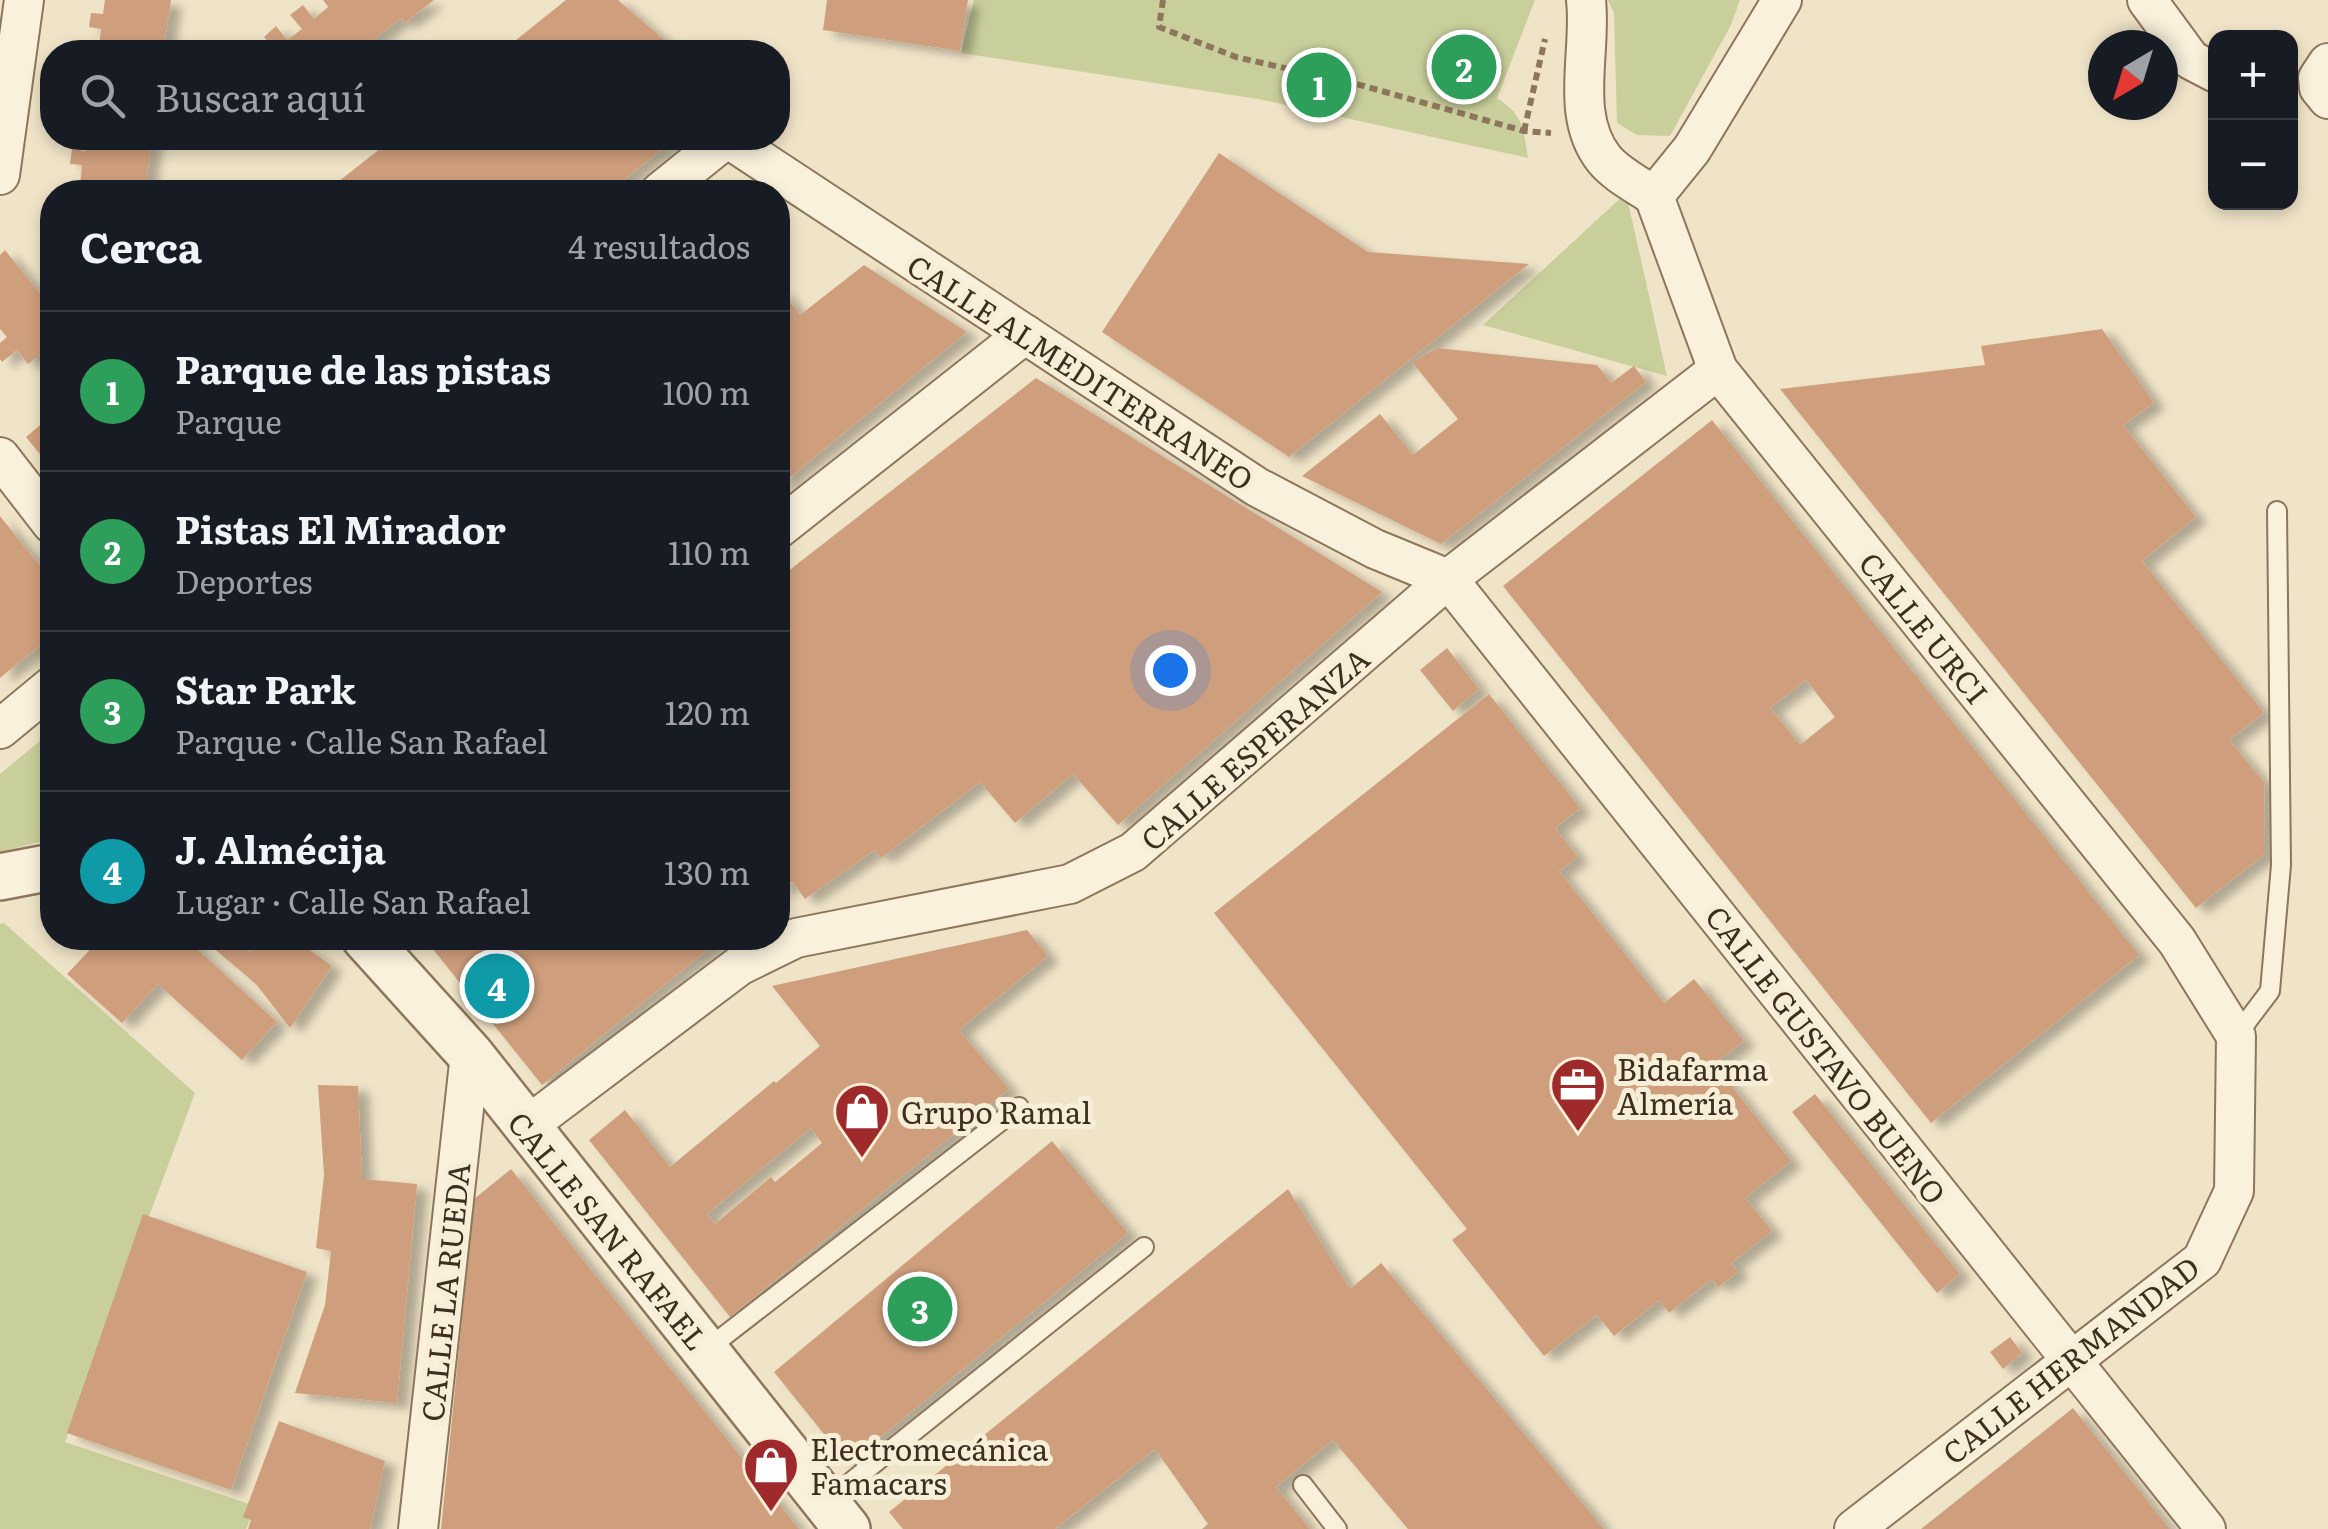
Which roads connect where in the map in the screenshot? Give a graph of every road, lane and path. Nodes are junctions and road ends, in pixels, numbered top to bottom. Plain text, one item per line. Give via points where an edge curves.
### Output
1 (24, 0) edge
2 (1163, 0) edge
3 (1586, 0) edge
4 (1782, 0) edge
5 (2147, 0) edge
6 (1546, 38) dead end
7 (2208, 70) edge
8 (712, 150) edge
9 (745, 150) edge
10 (0, 175) edge
11 (675, 180) edge
12 (1654, 196) junction
13 (1025, 334) junction
14 (1718, 370) junction
15 (0, 457) edge
16 (40, 509) edge
17 (2277, 510) dead end
18 (790, 520) edge
19 (1448, 579) junction
20 (40, 696) edge
21 (0, 730) edge
22 (40, 869) edge
23 (0, 877) edge
24 (790, 941) edge
25 (375, 950) edge
26 (772, 950) edge
27 (2236, 1036) junction
28 (470, 1054) junction
29 (1019, 1107) dead end
30 (527, 1126) junction
31 (1144, 1247) dead end
32 (705, 1350) junction
33 (2070, 1362) junction
34 (1303, 1485) dead end
35 (836, 1516) edge
36 (418, 1529) edge
37 (1337, 1529) edge
38 (1854, 1529) edge
39 (2206, 1529) edge

1 - 10 street
2 - 6 path via 1159,27 1236,57 1524,131
3 - 12 street via 1589,136 1606,163
4 - 12 street via 1692,149
5 - 7 street via 2191,60
8 - 11 street
9 - 13 street, CALLE ALMEDITERRANEO
12 - 14 street, CALLE URCI
13 - 18 street
13 - 19 street, CALLE ALMEDITERRANEO via 1257,487
14 - 19 street, CALLE ESPERANZA
14 - 27 street, CALLE URCI via 2177,940
15 - 16 street
17 - 27 lane via 2281,865 2270,991
19 - 24 street, CALLE ESPERANZA via 1134,852 1070,884
19 - 33 street, CALLE GUSTAVO BUENO
20 - 21 street
22 - 23 street
25 - 28 street, CALLE SAN RAFAEL
26 - 30 street, CALLE ESPERANZA via 739,966
27 - 33 street, CALLE HERMANDAD via 2234,1191 2202,1260
28 - 30 street, CALLE SAN RAFAEL
28 - 36 street, CALLE LA RUEDA
29 - 32 lane
30 - 32 street, CALLE SAN RAFAEL
31 - 35 lane
32 - 35 street, CALLE SAN RAFAEL
33 - 38 street, CALLE HERMANDAD
33 - 39 street, CALLE GUSTAVO BUENO
34 - 37 lane

